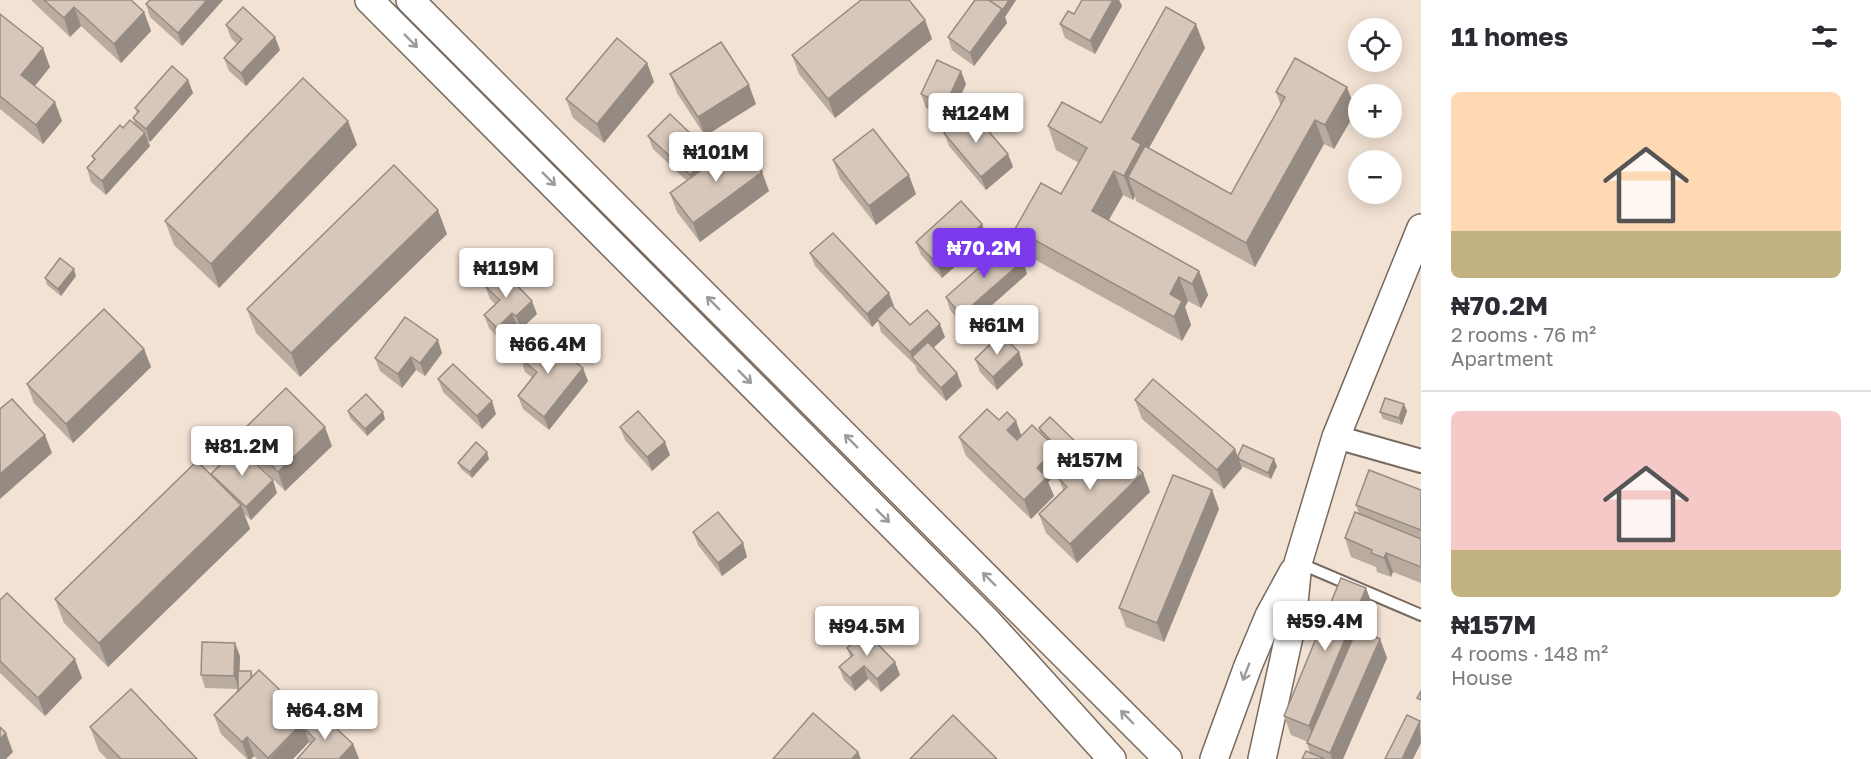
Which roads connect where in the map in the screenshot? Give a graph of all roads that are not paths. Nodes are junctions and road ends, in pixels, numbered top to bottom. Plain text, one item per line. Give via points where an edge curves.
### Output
1 (369, 0) edge
2 (410, 0) edge
3 (1421, 228) edge
4 (1336, 437) junction
5 (1421, 461) edge
6 (1298, 563) junction
7 (1421, 615) edge
8 (1112, 759) edge
9 (1168, 759) edge
10 (1214, 759) edge
11 (1262, 759) edge

1 -> 8 street via 988,622
9 -> 2 street
3 - 4 street
4 - 5 street
4 - 6 street
6 - 7 lane
6 -> 10 street via 1265,626
6 - 11 street via 1292,623

